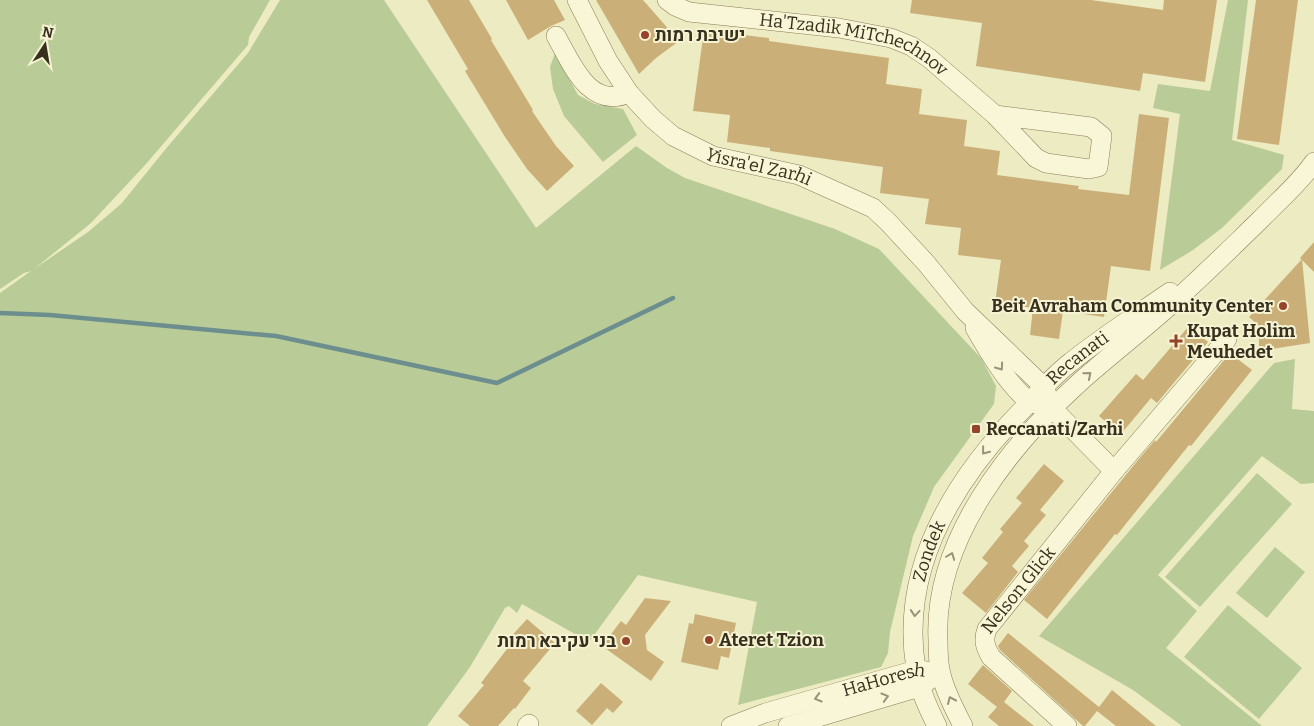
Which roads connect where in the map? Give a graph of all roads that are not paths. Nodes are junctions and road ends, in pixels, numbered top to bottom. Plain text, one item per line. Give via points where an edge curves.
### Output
1 (577, 0) edge
2 (667, 0) edge
3 (556, 36) dead end
4 (629, 93) junction
5 (995, 115) junction
6 (1314, 162) edge
7 (1228, 251) junction
8 (965, 311) junction
9 (1227, 339) dead end
10 (1044, 387) junction
11 (1029, 402) junction
12 (1053, 409) junction
13 (1114, 471) junction
14 (940, 673) junction
15 (918, 678) junction
16 (731, 726) edge
17 (788, 726) edge
18 (936, 726) edge
19 (963, 726) edge
20 (1067, 726) edge

1 - 4 street, Yisra'el Zarhi via 608,61
2 - 5 street, Ha'Tzadik MiTchechnov via 689,12 819,26 891,38 929,58
3 - 4 street via 581,79 592,91 608,98
4 - 8 street, Yisra'el Zarhi via 652,119 673,136 696,148 713,156 799,175 873,208 921,257
5 - 5 street, Ha'Tzadik MiTchechnov via 1036,158 1046,163 1089,169 1098,167 1102,136 1091,127
6 - 7 street, Recanati
7 - 10 street, Recanati via 1070,362
12 -> 7 street, Recanati
8 - 10 street, Yisra'el Zarhi
8 -> 11 street, Yisra'el Zarhi via 995,361
9 - 13 street, Nelson Glick
10 - 11 street, Recanati
10 - 12 street, Yisra'el Zarhi
11 - 12 street
11 -> 15 street, Zondek via 970,470 933,537 916,594 914,633
12 - 13 street
14 -> 12 street, Zondek via 937,634 940,597 954,546 990,482
13 - 20 street, Nelson Glick via 987,629 985,637 985,647 991,657
14 - 15 street, HaHoresh
19 -> 14 street, Zondek
15 -> 16 street, HaHoresh via 765,713
17 -> 15 street, HaHoresh
15 - 18 street, Zondek

